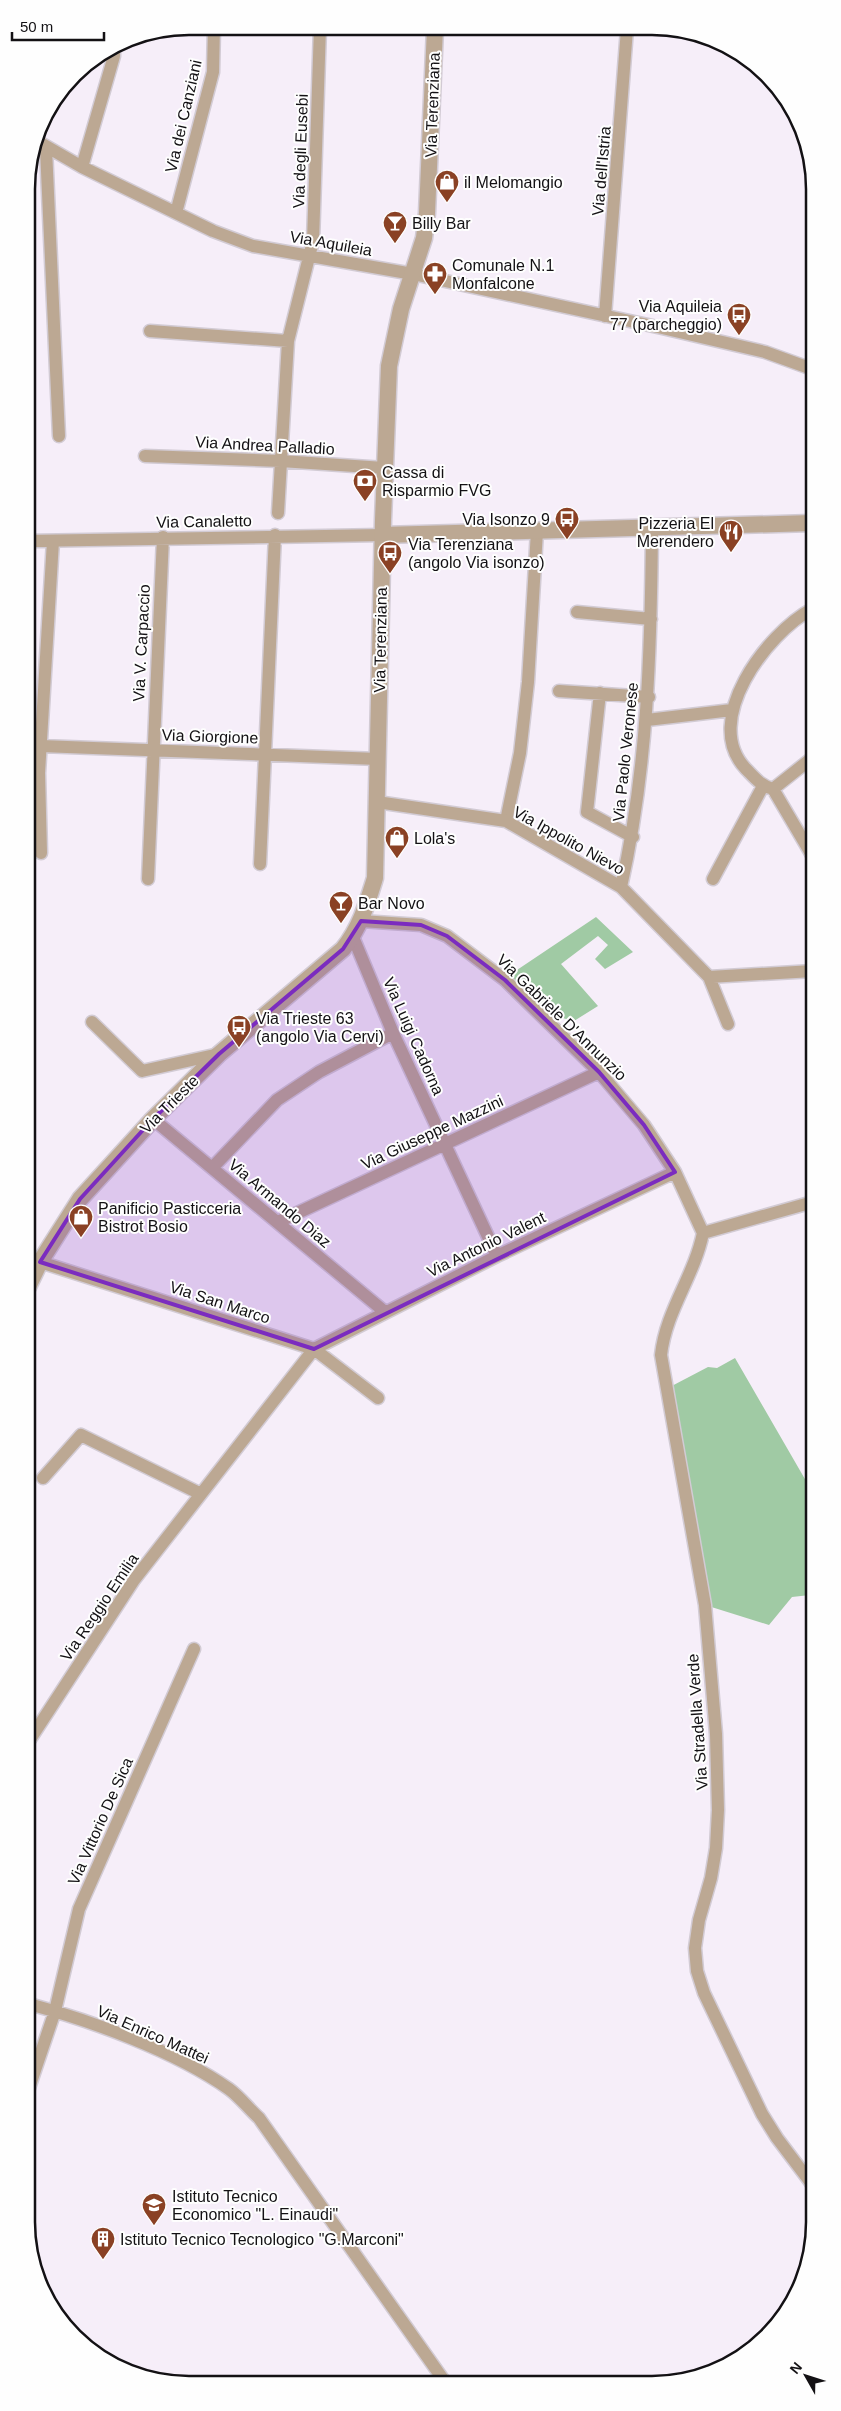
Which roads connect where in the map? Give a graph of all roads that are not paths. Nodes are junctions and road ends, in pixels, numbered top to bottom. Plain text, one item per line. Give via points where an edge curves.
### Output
1 (214, 35) edge
2 (320, 35) edge
3 (435, 35) edge
4 (628, 35) edge
5 (114, 55) edge
6 (41, 145) edge
7 (82, 167) junction
8 (176, 213) junction
9 (311, 256) junction
10 (413, 274) junction
11 (605, 316) junction
12 (150, 331) dead end
13 (288, 341) junction
14 (806, 367) edge
15 (59, 436) dead end
16 (145, 456) dead end
17 (281, 461) junction
18 (384, 468) junction
19 (278, 513) dead end
20 (806, 523) edge
21 (652, 527) junction
22 (537, 531) junction
23 (382, 534) junction
24 (275, 536) junction
25 (163, 538) junction
26 (35, 541) edge
27 (53, 541) junction
28 (577, 612) dead end
29 (806, 612) edge
30 (652, 619) junction
31 (559, 690) dead end
32 (600, 693) junction
33 (649, 697) junction
34 (732, 710) junction
35 (647, 720) junction
36 (41, 746) junction
37 (35, 750) edge
38 (152, 751) junction
39 (264, 755) junction
40 (378, 760) junction
41 (806, 762) edge
42 (768, 788) junction
43 (377, 802) junction
44 (506, 821) junction
45 (633, 838) junction
46 (806, 848) edge
47 (41, 853) dead end
48 (260, 864) dead end
49 (148, 879) dead end
50 (713, 879) dead end
51 (621, 886) junction
52 (361, 921) junction
53 (353, 937) junction
54 (342, 950) joint
55 (806, 971) edge
56 (709, 977) junction
57 (92, 1022) dead end
58 (728, 1024) dead end
59 (393, 1033) junction
60 (219, 1054) junction
61 (599, 1072) junction
62 (154, 1119) junction
63 (445, 1144) junction
64 (212, 1168) junction
65 (675, 1172) junction
66 (806, 1206) edge
67 (278, 1222) junction
68 (703, 1232) junction
69 (498, 1256) junction
70 (40, 1262) junction
71 (35, 1272) edge
72 (385, 1312) junction
73 (314, 1349) junction
74 (378, 1398) dead end
75 (43, 1478) dead end
76 (201, 1494) junction
77 (194, 1650) dead end
78 (35, 1732) edge
79 (35, 2006) edge
80 (55, 2011) junction
81 (35, 2070) edge
82 (806, 2176) edge
83 (441, 2376) edge

1 - 8 street, Via dei Canziani via 213,72
2 - 9 street, Via degli Eusebi
3 - 10 street, Via Terenziana via 427,213 424,238
4 - 11 street, Via dell'Istria
5 - 7 street
6 - 7 street, Via Aquileia
6 - 15 street
7 - 8 street, Via Aquileia
8 - 9 street, Via Aquileia via 253,246
9 - 10 street, Via Aquileia
9 - 13 street, Via degli Eusebi
10 - 11 street, Via Aquileia
10 - 18 street, Via Terenziana via 388,366
11 - 14 street, Via Aquileia via 765,352
12 - 13 street
13 - 17 street, Via degli Eusebi
16 - 17 street, Via Andrea Palladio
17 - 18 street, Via Andrea Palladio
17 - 19 street, Via degli Eusebi
18 - 23 street, Via Terenziana
20 - 21 street
21 - 22 street
21 - 30 street, Via Paolo Veronese
22 - 23 street
22 - 44 street via 528,682 520,753
23 - 24 street, Via Canaletto
23 - 40 street, Via Terenziana
24 - 25 street, Via Canaletto
24 - 39 street
25 - 27 street, Via Canaletto
25 - 38 street, Via V. Carpaccio
26 - 27 street, Via Canaletto
27 - 36 street
28 - 30 street
29 - 34 street via 781,634 752,667
30 - 33 street, Via Paolo Veronese
31 - 32 street
32 - 33 street
32 - 45 street via 587,812
33 - 35 street, Via Paolo Veronese
34 - 35 street
34 - 42 street via 730,740 741,764
35 - 45 street, Via Paolo Veronese
36 - 37 street
36 - 38 street, Via Giorgione
36 - 47 street
38 - 39 street, Via Giorgione
38 - 49 street, Via V. Carpaccio
39 - 40 street, Via Giorgione
39 - 48 street
40 - 43 street, Via Terenziana
41 - 42 street
42 - 46 street
42 - 50 street
43 - 44 street, Via Ippolito Nievo
43 - 52 street, Via Terenziana via 375,878
44 - 51 street, Via Ippolito Nievo
45 - 51 street, Via Paolo Veronese
51 - 56 street, Via Ippolito Nievo
52 - 53 street, Via Terenziana
52 - 61 street, Via Gabriele D'Annunzio via 421,925 447,936 505,980
53 - 54 street, Via Terenziana
53 - 59 street, Via Luigi Cadorna
54 - 60 street, Via Trieste
55 - 56 street
56 - 58 street, Via Ippolito Nievo
57 - 60 street via 142,1071
59 - 63 street, Via Luigi Cadorna
59 - 64 street via 319,1072 277,1100
60 - 62 street, Via Trieste
61 - 63 street, Via Giuseppe Mazzini
61 - 65 street, Via Gabriele D'Annunzio via 644,1125
62 - 64 street, Via Armando Diaz
62 - 70 street, Via Trieste via 80,1199
63 - 67 street, Via Giuseppe Mazzini
63 - 69 street, Via Luigi Cadorna
64 - 67 street, Via Armando Diaz
65 - 68 street, Via Gabriele D'Annunzio
65 - 69 street, Via Antonio Valent
66 - 68 street
67 - 72 street, Via Armando Diaz
68 - 82 street, Via Stradella Verde via 698,1257 664,1333 661,1355 705,1605 716,1734 716,1848 699,1920 695,1948 697,1971 704,1993 762,2114
69 - 72 street, Via Antonio Valent
70 - 71 street, Via Trieste
70 - 73 street, Via San Marco
72 - 73 street, Via Antonio Valent
73 - 74 street, Via San Marco
73 - 76 street, Via Reggio Emilia
75 - 76 street via 81,1435
76 - 78 street, Via Reggio Emilia via 134,1580
77 - 80 street, Via Vittorio De Sica via 79,1909
79 - 80 street, Via Enrico Mattei
80 - 81 street, Via Vittorio De Sica
80 - 83 street, Via Enrico Mattei via 109,2030 198,2069 230,2090 259,2118

